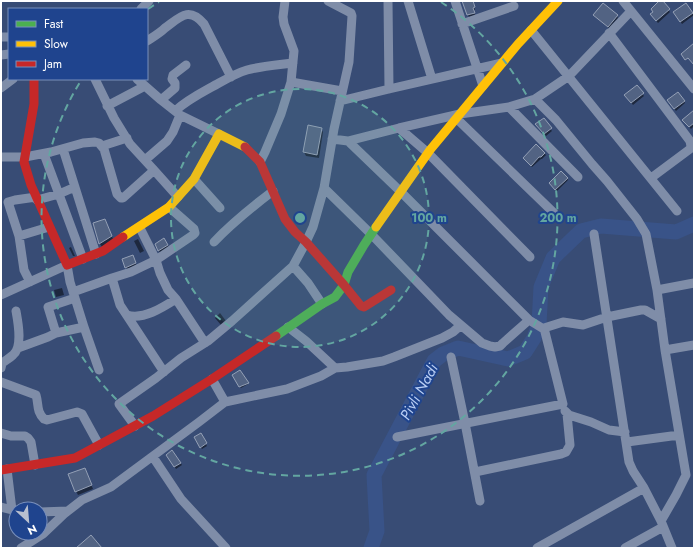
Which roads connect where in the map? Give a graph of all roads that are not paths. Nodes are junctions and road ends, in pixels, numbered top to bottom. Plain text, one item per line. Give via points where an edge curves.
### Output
1 (285, 1) edge
2 (328, 1) edge
3 (388, 1) edge
4 (408, 1) edge
5 (455, 1) edge
6 (558, 1) edge
7 (623, 1) edge
8 (514, 6) dead end
9 (631, 11) junction
10 (462, 24) junction
11 (531, 30) junction
12 (609, 33) junction
13 (148, 40) edge
14 (502, 63) junction
15 (293, 64) junction
16 (186, 65) dead end
17 (477, 69) junction
18 (568, 76) junction
19 (230, 77) junction
20 (432, 79) junction
21 (12, 80) edge
22 (34, 80) edge
23 (95, 80) edge
24 (139, 80) edge
25 (291, 82) junction
26 (145, 86) junction
27 (483, 86) junction
28 (1, 88) edge
29 (389, 89) junction
30 (694, 89) edge
31 (342, 91) junction
32 (535, 99) junction
33 (161, 100) junction
34 (340, 101) junction
35 (107, 106) junction
36 (509, 107) junction
37 (177, 113) junction
38 (458, 116) junction
39 (399, 128) junction
40 (219, 134) junction
41 (126, 138) junction
42 (332, 139) junction
43 (348, 142) junction
44 (102, 146) junction
45 (62, 149) junction
46 (428, 153) junction
47 (44, 154) junction
48 (1, 157) edge
49 (25, 157) junction
50 (145, 160) junction
51 (260, 162) junction
52 (153, 169) junction
53 (578, 177) dead end
54 (651, 178) junction
55 (194, 179) junction
56 (75, 187) junction
57 (324, 188) junction
58 (273, 191) junction
59 (402, 192) junction
60 (59, 194) junction
61 (178, 197) junction
62 (37, 198) junction
63 (4, 203) edge
64 (169, 208) junction
65 (220, 208) dead end
66 (677, 211) dead end
67 (554, 214) dead end
68 (50, 227) junction
69 (140, 228) junction
70 (594, 234) dead end
71 (372, 235) junction
72 (19, 236) junction
73 (214, 242) dead end
74 (306, 242) junction
75 (96, 254) junction
76 (530, 257) dead end
77 (83, 259) junction
78 (156, 260) junction
79 (66, 265) junction
80 (293, 266) junction
81 (112, 278) junction
82 (30, 282) junction
83 (694, 283) edge
84 (344, 284) junction
85 (391, 290) dead end
86 (657, 290) junction
87 (1, 295) edge
88 (74, 295) junction
89 (176, 299) junction
90 (322, 304) junction
91 (16, 311) dead end
92 (127, 315) junction
93 (607, 317) junction
94 (661, 319) junction
95 (536, 324) junction
96 (461, 325) junction
97 (84, 327) junction
98 (288, 327) junction
99 (56, 333) junction
100 (205, 343) junction
101 (694, 345) edge
102 (18, 348) junction
103 (665, 350) junction
104 (451, 357) dead end
105 (1, 368) edge
106 (335, 368) junction
107 (99, 370) dead end
108 (164, 372) junction
109 (212, 380) junction
110 (1, 382) edge
111 (225, 402) junction
112 (563, 404) junction
113 (567, 414) junction
114 (465, 423) junction
115 (134, 426) junction
116 (625, 432) junction
117 (1, 433) edge
118 (679, 435) junction
119 (397, 437) dead end
120 (626, 442) junction
121 (99, 445) junction
122 (153, 457) junction
123 (35, 465) junction
124 (4, 470) edge
125 (475, 472) junction
126 (644, 488) junction
127 (12, 501) edge
128 (480, 501) dead end
129 (68, 510) junction
130 (48, 511) edge
131 (662, 524) junction
132 (21, 548) edge
133 (226, 548) edge
134 (537, 548) edge
135 (625, 548) edge
136 (672, 548) edge

1 - 15 street via 283,17 294,51
2 - 31 street via 351,13 352,16 349,62
3 - 29 street
4 - 20 street
5 - 10 street
6 - 11 street
7 - 9 street
8 - 10 street
9 - 12 street
9 - 30 street
10 - 17 street
11 - 14 street
11 - 18 street
12 - 18 street
12 - 54 street via 691,144 690,149
13 - 19 street via 182,16 194,15 204,24
14 - 17 street
14 - 27 street
15 - 19 street via 259,67
15 - 25 street
16 - 33 street via 173,75 175,88
17 - 20 street
17 - 27 street
18 - 32 street
18 - 54 street
19 - 37 street via 183,103
20 - 29 street
21 - 28 street
22 - 49 street via 34,104
23 - 35 street
24 - 26 street
25 - 31 street
25 - 51 street via 281,114
26 - 33 street
26 - 35 street
27 - 38 street
29 - 34 street
31 - 34 street
32 - 36 street
32 - 86 street via 556,120 637,218 646,234
33 - 37 street
34 - 42 street
35 - 41 street
36 - 38 street
36 - 53 street
37 - 40 street
37 - 50 street via 173,132 167,141
38 - 39 street
38 - 46 street
38 - 67 street
39 - 43 street
39 - 46 street
40 - 51 street via 244,146
40 - 55 street
41 - 44 street
41 - 50 street
42 - 43 street
42 - 57 street
43 - 59 street
44 - 45 street via 95,142
44 - 52 street via 117,194 121,198
45 - 47 street
45 - 56 street
46 - 59 street
46 - 76 street
47 - 49 street
47 - 60 street
48 - 49 street
49 - 62 street via 24,162
50 - 52 street
51 - 58 street
52 - 61 street
54 - 66 street
55 - 61 street
55 - 65 street
56 - 60 street
56 - 75 street
57 - 71 street
57 - 74 street
58 - 73 street
58 - 74 street via 286,219
59 - 71 street
59 - 95 street
60 - 62 street
60 - 77 street
61 - 64 street
62 - 63 street
62 - 68 street
63 - 72 street
64 - 69 street
64 - 78 street via 195,232
68 - 72 street
68 - 79 street
69 - 75 street
69 - 78 street
70 - 93 street
71 - 84 street via 348,272
71 - 96 street
72 - 82 street via 24,270
74 - 80 street
74 - 84 street
75 - 77 street
77 - 79 street
78 - 81 street
78 - 89 street via 168,290
79 - 82 street
79 - 88 street
80 - 90 street
80 - 100 street
81 - 88 street
81 - 92 street via 120,305
82 - 87 street
83 - 86 street
84 - 85 street via 362,307
84 - 90 street via 335,297
86 - 94 street
88 - 97 street
88 - 99 street via 48,307
89 - 92 street via 144,315
89 - 100 street
90 - 98 street
91 - 102 street
92 - 108 street
93 - 94 street via 645,310
93 - 95 street via 583,325 563,322
93 - 116 street
94 - 103 street
95 - 96 street via 500,346 482,343
95 - 112 street
96 - 106 street via 442,338 394,358
97 - 99 street
97 - 107 street
98 - 106 street via 306,340
98 - 109 street
99 - 102 street
100 - 108 street
101 - 103 street
102 - 105 street via 2,362
103 - 118 street
104 - 114 street
106 - 111 street via 286,389
108 - 115 street via 119,404
109 - 111 street
109 - 115 street
110 - 121 street via 36,395 38,409 44,419 77,412 82,414
111 - 122 street
112 - 113 street
112 - 114 street
113 - 116 street via 610,430
113 - 125 street via 570,445 566,452
114 - 119 street
114 - 125 street
115 - 121 street
116 - 120 street
117 - 123 street via 28,438
118 - 120 street
118 - 131 street via 686,474
120 - 126 street via 632,471
121 - 123 street via 75,458
122 - 129 street via 111,487 82,500
122 - 133 street via 181,499
123 - 124 street
124 - 127 street
125 - 128 street
126 - 131 street
126 - 134 street
129 - 130 street
129 - 132 street via 44,534
131 - 135 street
131 - 136 street

